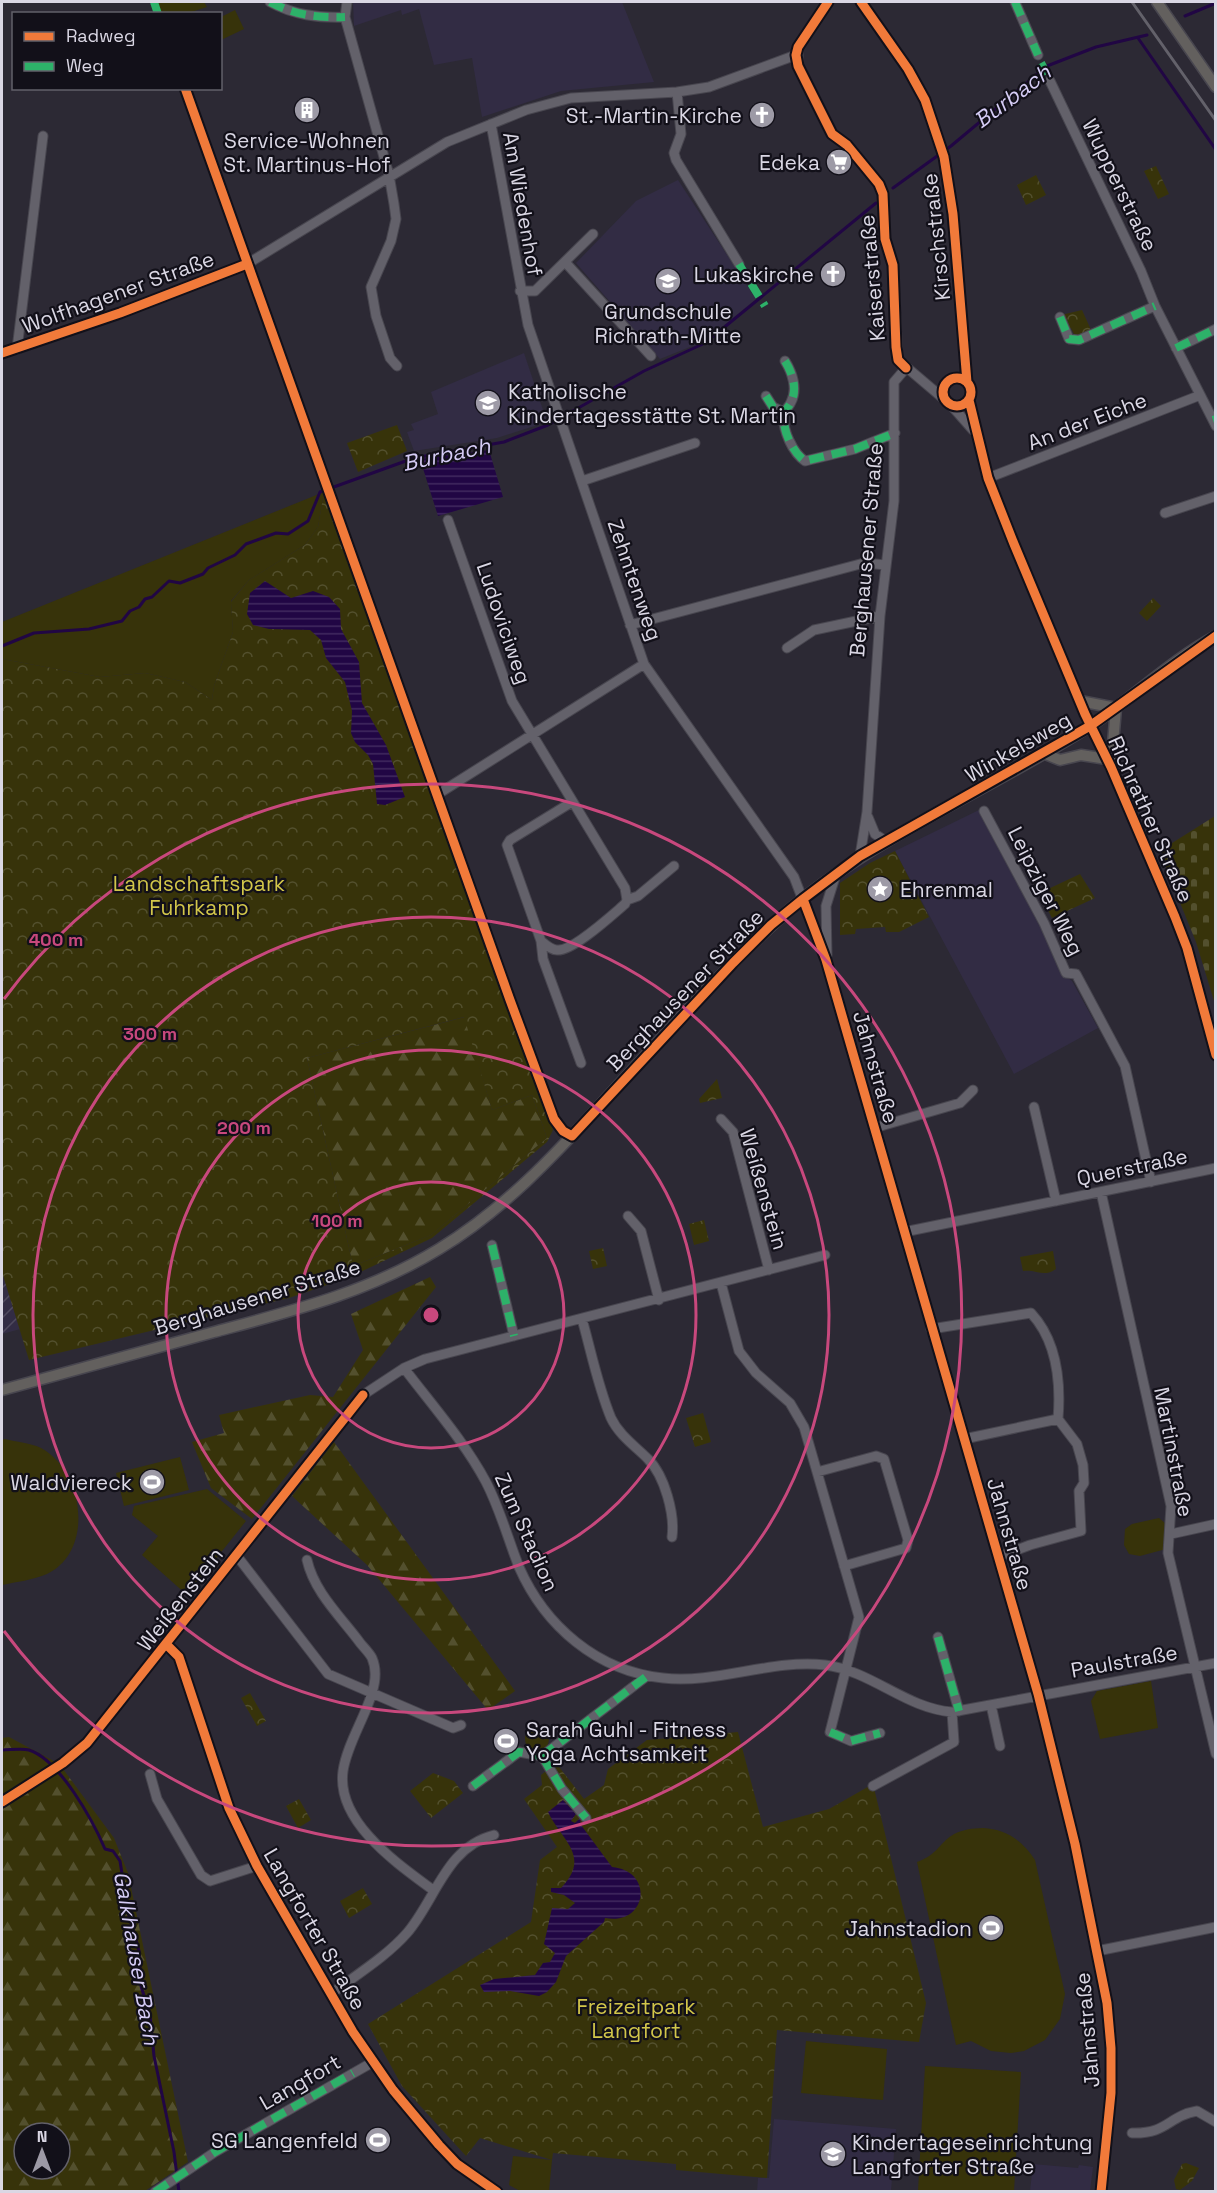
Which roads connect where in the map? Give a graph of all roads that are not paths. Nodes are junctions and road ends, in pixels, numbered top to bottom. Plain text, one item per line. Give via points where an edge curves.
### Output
1 (270, 2) edge
2 (347, 2) edge
3 (828, 2) edge
4 (861, 2) edge
5 (1015, 2) edge
6 (1157, 2) edge
7 (345, 17) junction
8 (796, 55) junction
9 (1038, 55) dead end
10 (1050, 81) dead end
11 (1215, 87) edge
12 (677, 92) junction
13 (491, 124) junction
14 (43, 136) dead end
15 (389, 175) junction
16 (593, 234) dead end
17 (565, 262) junction
18 (739, 264) dead end
19 (520, 291) junction
20 (1155, 306) junction
21 (1060, 318) dead end
22 (1215, 329) edge
23 (1176, 348) junction
24 (17, 349) junction
25 (2, 352) edge
26 (651, 356) dead end
27 (785, 361) dead end
28 (397, 366) dead end
29 (906, 368) junction
30 (919, 379) junction
31 (946, 382) junction
32 (968, 382) junction
33 (766, 396) dead end
34 (1198, 396) junction
35 (969, 400) junction
36 (947, 402) junction
37 (784, 412) junction
38 (1214, 422) edge
39 (975, 432) junction
40 (895, 433) junction
41 (695, 443) dead end
42 (988, 478) junction
43 (582, 481) junction
44 (1215, 496) edge
45 (1165, 513) dead end
46 (448, 520) dead end
47 (886, 565) junction
48 (880, 616) junction
49 (630, 625) junction
50 (1215, 636) edge
51 (787, 648) dead end
52 (644, 664) junction
53 (1080, 701) junction
54 (1116, 708) junction
55 (1090, 726) junction
56 (531, 735) junction
57 (1043, 753) junction
58 (1109, 763) junction
59 (438, 794) dead end
60 (572, 802) junction
61 (984, 811) dead end
62 (867, 812) junction
63 (886, 842) junction
64 (860, 856) junction
65 (674, 866) dead end
66 (837, 874) junction
67 (803, 899) junction
68 (627, 900) junction
69 (541, 941) junction
70 (826, 960) junction
71 (1215, 1055) edge
72 (581, 1064) dead end
73 (973, 1090) dead end
74 (1034, 1107) dead end
75 (721, 1119) dead end
76 (874, 1128) junction
77 (1215, 1168) edge
78 (1151, 1182) junction
79 (1101, 1192) junction
80 (1056, 1201) junction
81 (628, 1216) dead end
82 (904, 1232) junction
83 (492, 1245) dead end
84 (825, 1255) dead end
85 (769, 1270) junction
86 (721, 1283) junction
87 (659, 1300) junction
88 (582, 1319) junction
89 (931, 1329) junction
90 (514, 1336) junction
91 (404, 1368) junction
92 (2, 1390) edge
93 (1058, 1419) junction
94 (964, 1439) junction
95 (817, 1472) junction
96 (1215, 1524) edge
97 (1171, 1534) junction
98 (672, 1538) dead end
99 (237, 1556) junction
100 (998, 1557) junction
101 (307, 1560) dead end
102 (844, 1566) junction
103 (938, 1637) dead end
104 (167, 1645) junction
105 (1215, 1663) edge
106 (1196, 1666) junction
107 (847, 1669) junction
108 (647, 1676) junction
109 (372, 1694) junction
110 (1038, 1694) junction
111 (991, 1705) junction
112 (955, 1712) junction
113 (461, 1725) dead end
114 (880, 1733) dead end
115 (1000, 1746) dead end
116 (1215, 1754) edge
117 (542, 1756) junction
118 (150, 1773) dead end
119 (473, 1786) dead end
120 (873, 1786) dead end
121 (2, 1802) edge
122 (586, 1818) dead end
123 (494, 1835) dead end
124 (257, 1866) junction
125 (433, 1890) junction
126 (1215, 1927) edge
127 (1097, 1951) junction
128 (331, 1994) junction
129 (373, 2062) junction
130 (1215, 2122) edge
131 (1132, 2133) dead end
132 (154, 2192) edge
133 (497, 2192) edge
134 (1101, 2192) edge

1 - 7 street via 320,18
2 - 7 street
3 - 8 street
4 - 32 street, Kirschstraße via 925,100 944,157
5 - 9 street
6 - 11 main road
7 - 15 street
8 - 12 street, Wolfhagener Straße via 727,82
8 - 29 street, Kaiserstraße via 832,134 847,145 883,194 885,239 893,265 896,347 898,360
10 - 20 street, Wupperstraße
12 - 13 street, Wolfhagener Straße via 556,100
12 - 18 street via 681,134 674,153 676,160
13 - 15 street, Wolfhagener Straße via 447,142
13 - 19 street, Am Wiedenhof
14 - 24 street
15 - 24 street, Wolfhagener Straße via 247,264
15 - 28 street via 396,219 372,287 372,300 390,358
16 - 17 street
17 - 19 street via 535,291
17 - 26 street
19 - 43 street, Zehntenweg
20 - 21 street via 1079,340 1069,339
20 - 23 street, Wupperstraße
22 - 23 street
23 - 34 street, Wupperstraße
24 - 25 street, Wolfhagener Straße
27 - 37 street via 795,389
29 - 30 street, Richrather Straße
29 - 40 street, Berghausener Straße via 894,382
30 - 31 street
30 - 36 street, Richrather Straße
31 - 32 street via 955,378
31 - 36 street via 942,392
32 - 35 street
33 - 37 street via 773,407
34 - 38 street, Wupperstraße
34 - 42 street, An der Eiche
35 - 36 street via 963,405
35 - 39 street, Richrather Straße
36 - 39 street, Richrather Straße
37 - 40 street via 793,448 805,461 855,449
39 - 42 street, Richrather Straße
40 - 47 street, Berghausener Straße via 894,501
41 - 43 street
42 - 53 street, Richrather Straße
43 - 49 street, Zehntenweg
44 - 45 street
46 - 56 street, Ludoviciweg via 512,701
47 - 48 street, Berghausener Straße
47 - 49 street via 864,563
48 - 51 street via 814,630
48 - 62 street, Berghausener Straße
49 - 52 street, Zehntenweg
50 - 54 main road, Winkelsweg
52 - 56 street
52 - 67 street, Zehntenweg via 794,877
53 - 54 main road
53 - 55 street, Richrather Straße
54 - 55 main road, Winkelsweg
54 - 58 main road
55 - 57 main road, Winkelsweg
55 - 58 street, Richrather Straße
56 - 59 street
56 - 60 street, Ludoviciweg
57 - 58 main road via 1060,760 1081,755
57 - 63 main road, Winkelsweg
58 - 71 street, Richrather Straße via 1187,948
60 - 68 street, Ludoviciweg via 625,888
60 - 69 street via 507,845
61 - 78 street, Leipziger Weg via 1066,973 1076,974 1125,1066
62 - 63 street via 871,829
62 - 64 street, Berghausener Straße
63 - 64 main road, Winkelsweg
64 - 66 main road, Berghausener Straße
65 - 68 street via 638,896
66 - 67 main road, Berghausener Straße
66 - 70 street, Jahnstraße via 826,906
67 - 70 street, Jahnstraße
67 - 92 main road, Berghausener Straße via 771,925 710,987 531,1179 442,1248 361,1289 308,1307
68 - 69 street via 560,951
69 - 72 street via 543,959
70 - 76 street, Jahnstraße
73 - 76 street via 960,1103
74 - 80 street, Querstraße
75 - 85 street, Weißenstein via 733,1132
76 - 82 street, Jahnstraße
77 - 78 street, Querstraße
78 - 79 street, Querstraße
79 - 80 street, Querstraße
79 - 97 street, Martinstraße via 1171,1506
80 - 82 street, Querstraße
81 - 87 street via 641,1231
82 - 89 street, Jahnstraße
83 - 90 street
84 - 85 street, Weißenstein
85 - 86 street, Weißenstein
86 - 87 street, Weißenstein
86 - 95 street via 739,1351 756,1373 790,1403 804,1427
87 - 88 street, Weißenstein
88 - 90 street, Weißenstein
88 - 98 street via 612,1418 621,1434 650,1461 660,1477 674,1523
89 - 93 street via 1031,1312 1040,1323 1060,1374
89 - 94 street, Jahnstraße
90 - 91 street, Weißenstein
91 - 99 street, Weißenstein via 363,1395
91 - 108 street, Zum Stadion via 487,1484 534,1599 564,1634 591,1654
93 - 94 street
93 - 100 street, Jahnstraße via 1077,1444 1083,1465 1079,1491 1081,1531
94 - 100 street, Jahnstraße
95 - 102 street
95 - 102 street via 880,1456 908,1540 906,1548
96 - 97 street
97 - 106 street, Martinstraße via 1168,1553
99 - 104 street, Weißenstein
99 - 109 street via 328,1674
100 - 110 street, Jahnstraße
101 - 109 street via 311,1578 372,1658
102 - 107 street via 859,1617
103 - 112 street
104 - 121 street, Weißenstein via 87,1743
104 - 124 street, Langforter Straße via 179,1657 229,1808
105 - 106 street, Paulstraße
106 - 110 street, Paulstraße
106 - 116 street, Martinstraße
107 - 108 street, Zum Stadion via 806,1665 707,1678
107 - 112 street, Zum Stadion via 912,1702 935,1711
107 - 114 street via 830,1732 851,1741
108 - 117 street
109 - 113 street via 453,1728
109 - 125 street via 344,1766 342,1781 348,1802 367,1834 386,1855
110 - 111 street, Zum Stadion
110 - 127 street, Jahnstraße
111 - 112 street, Zum Stadion
111 - 115 street
112 - 120 street via 954,1742
117 - 119 street via 519,1752
117 - 122 street
118 - 124 street via 157,1799 201,1875 210,1881
123 - 125 street via 465,1848
124 - 128 street, Langforter Straße
125 - 128 street via 407,1934
126 - 127 street
127 - 134 street, Jahnstraße via 1111,2048 1111,2093
128 - 129 street, Langforter Straße
129 - 132 street, Langfort
129 - 133 street, Langforter Straße via 451,2158
130 - 131 street via 1197,2111 1184,2113 1156,2132

